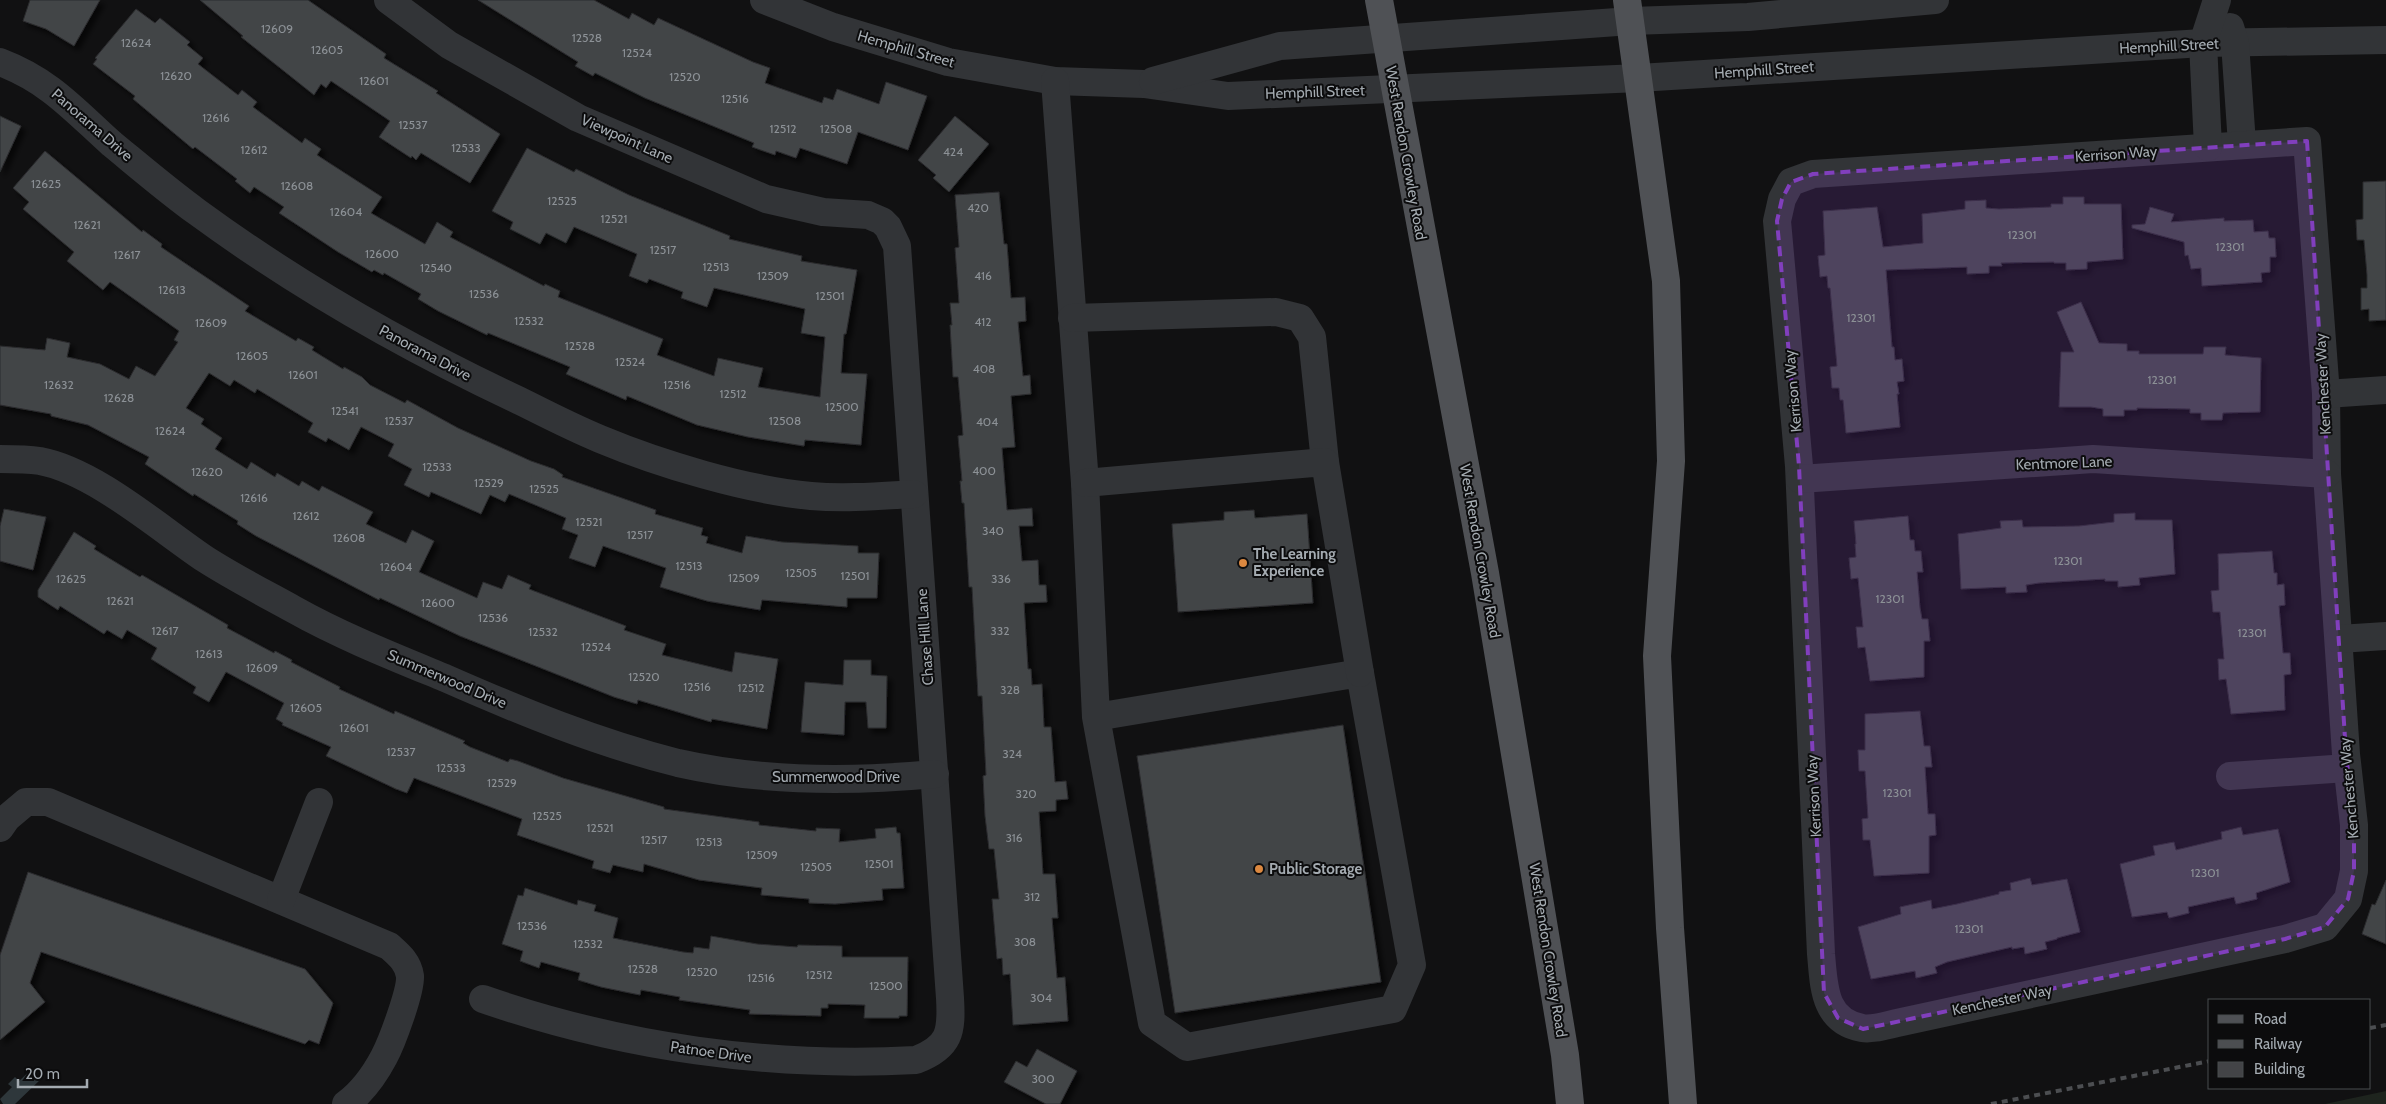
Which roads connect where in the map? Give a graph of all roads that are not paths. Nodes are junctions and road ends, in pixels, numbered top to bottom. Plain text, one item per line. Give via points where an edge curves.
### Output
1 (388, 0) edge
2 (764, 0) edge
3 (1379, 0) edge
4 (1935, 0) edge
5 (2217, 0) edge
6 (2221, 0) edge
7 (1629, 11) edge
8 (1386, 39) junction
9 (2386, 40) edge
10 (2235, 43) junction
11 (2202, 44) junction
12 (0, 62) edge
13 (1639, 78) junction
14 (1055, 81) junction
15 (1144, 84) junction
16 (1394, 89) junction
17 (2308, 141) joint
18 (2242, 144) junction
19 (2208, 147) junction
20 (888, 227) joint
21 (1072, 318) junction
22 (2386, 390) edge
23 (2326, 394) junction
24 (0, 459) edge
25 (1325, 462) junction
26 (2327, 474) junction
27 (1800, 479) junction
28 (1085, 483) junction
29 (914, 494) junction
30 (2386, 636) edge
31 (2338, 640) junction
32 (1360, 673) junction
33 (1096, 717) junction
34 (2348, 768) junction
35 (935, 774) junction
36 (2230, 776) dead end
37 (319, 802) dead end
38 (0, 828) edge
39 (281, 900) junction
40 (483, 999) dead end
41 (1838, 1018) joint
42 (941, 1047) joint
43 (346, 1104) edge
44 (1570, 1104) edge
45 (1683, 1104) edge

1 - 20 street, Viewpoint Lane via 448,45 578,118 766,199 823,212 868,215 882,220
2 - 14 street, Hemphill Street via 833,27 948,62
3 - 8 main road, West Rendon Crowley Road
4 - 7 street, Hemphill Street via 1748,17
5 - 11 street
6 - 10 street
7 - 8 street, Hemphill Street
7 - 13 main road
8 - 15 street, Hemphill Street via 1280,46
8 - 16 main road, West Rendon Crowley Road
9 - 10 street, Hemphill Street
10 - 11 street, Hemphill Street
10 - 18 street
11 - 13 street, Hemphill Street
11 - 19 street
12 - 29 street, Panorama Drive via 26,72 63,97 112,143 196,211 287,275 394,338 564,423 600,440 697,472 759,487 810,496 862,498
13 - 16 street, Hemphill Street
13 - 45 main road via 1666,281 1671,461 1657,656 1670,928
14 - 15 street, Hemphill Street
14 - 21 street
15 - 16 street, Hemphill Street via 1228,96
16 - 44 main road, West Rendon Crowley Road via 1485,573 1565,1055
17 - 18 street, Kerrison Way
17 - 23 street, Kenchester Way
18 - 19 street, Kerrison Way
19 - 27 street, Kerrison Way via 1813,174 1792,182 1782,199 1777,221
20 - 29 street, Chase Hill Lane via 897,246
21 - 25 street via 1276,312 1300,318 1312,337
21 - 28 street
22 - 23 street
23 - 26 street, Kenchester Way
24 - 35 street, Summerwood Drive via 42,462 67,469 103,488 208,560 296,611 504,704 601,740 679,763 760,776 870,779
25 - 28 street
25 - 32 street
26 - 27 street, Kentmore Lane via 2093,459
26 - 31 street, Kenchester Way
27 - 41 street, Kerrison Way via 1824,993
28 - 33 street
29 - 35 street, Chase Hill Lane
30 - 31 street
31 - 34 street, Kenchester Way
32 - 33 street
32 - 33 street via 1412,964 1393,1008 1187,1046 1152,1023
34 - 36 street
34 - 41 street, Kenchester Way via 2354,825 2354,871 2348,899 2325,927 2285,939 1897,1023 1863,1029
35 - 42 street, Chase Hill Lane via 951,1022
37 - 39 street
38 - 39 street via 26,802 48,802
39 - 43 street via 389,946 404,960 410,977 408,993 384,1057 357,1096
40 - 42 street, Patnoe Drive via 536,1017 669,1047 759,1059 908,1061 930,1055

